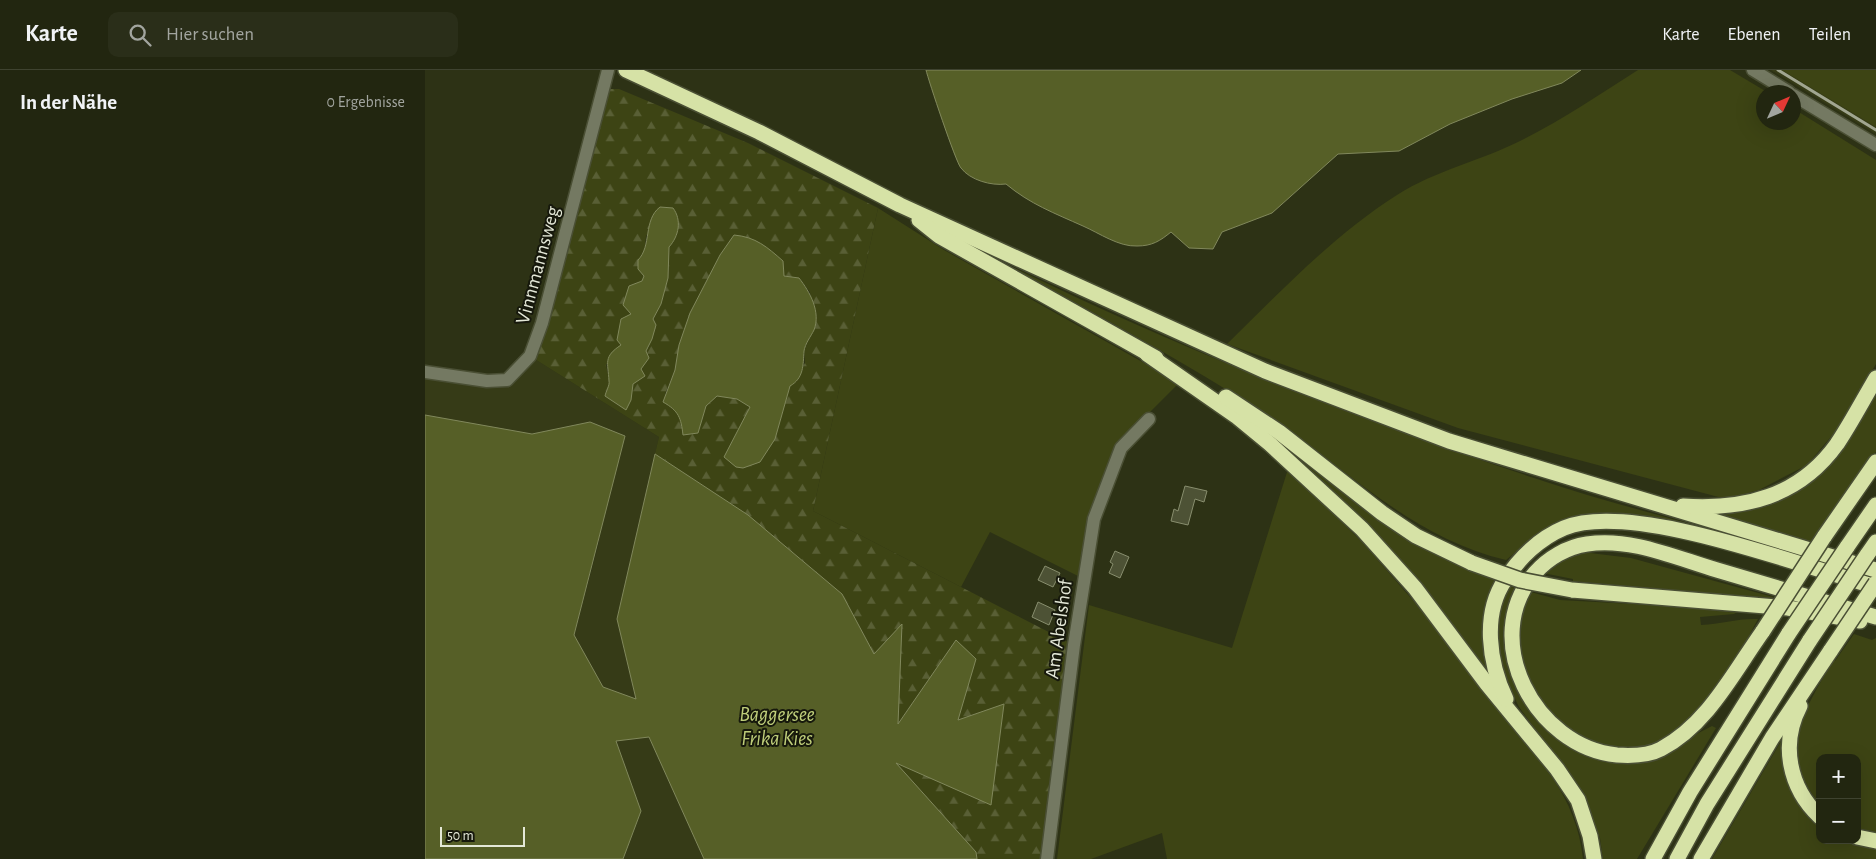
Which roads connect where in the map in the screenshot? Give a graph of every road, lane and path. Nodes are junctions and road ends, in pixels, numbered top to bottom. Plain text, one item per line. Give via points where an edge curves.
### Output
1 (608, 70) edge
2 (626, 70) edge
3 (1753, 70) edge
4 (1778, 85) edge
5 (1801, 100) edge
6 (1876, 146) edge
7 (900, 205) junction
8 (1147, 354) junction
9 (425, 372) edge
10 (1876, 378) edge
11 (1149, 419) dead end
12 (1876, 462) edge
13 (1653, 504) junction
14 (1876, 505) edge
15 (1876, 542) edge
16 (1876, 570) edge
17 (1876, 583) edge
18 (1876, 587) edge
19 (1872, 622) edge
20 (1810, 682) junction
21 (1525, 730) junction
22 (1816, 812) edge
23 (1861, 838) edge
24 (1876, 841) edge
25 (1047, 859) edge
26 (1594, 859) edge
27 (1653, 859) edge
28 (1677, 859) edge
29 (1701, 859) edge

1 - 9 street, Vinnmannsweg via 542,323 530,356 507,380 487,381
2 - 7 highway via 751,128
3 - 4 street
5 - 6 street
7 - 8 highway via 939,236
7 - 13 highway via 1301,386 1449,441
8 - 19 highway, bridge via 1194,378 1279,432 1416,536 1472,563 1520,580 1572,590 1779,607
8 - 21 highway via 1236,416 1361,529 1415,588
10 - 13 highway via 1836,446 1819,464 1788,487 1770,497 1733,507
11 - 25 street, Am Abelshof via 1121,448 1094,519 1074,645
12 - 19 highway, bridge via 1823,537 1763,630 1703,716 1683,735 1659,750 1643,755 1602,753 1567,738 1549,724 1533,701 1513,650 1516,602 1526,584 1554,557 1587,544 1638,547 1691,562
13 - 16 highway
14 - 27 highway, bridge via 1789,633
15 - 28 highway, bridge via 1707,804
17 - 20 highway, bridge
18 - 21 highway via 1671,528 1632,522 1593,522 1564,528 1537,544 1516,563 1497,592 1490,623 1492,654 1499,684
20 - 22 highway via 1795,715 1789,753 1792,778
20 - 29 highway via 1772,738
21 - 26 highway via 1578,800
23 - 24 highway

